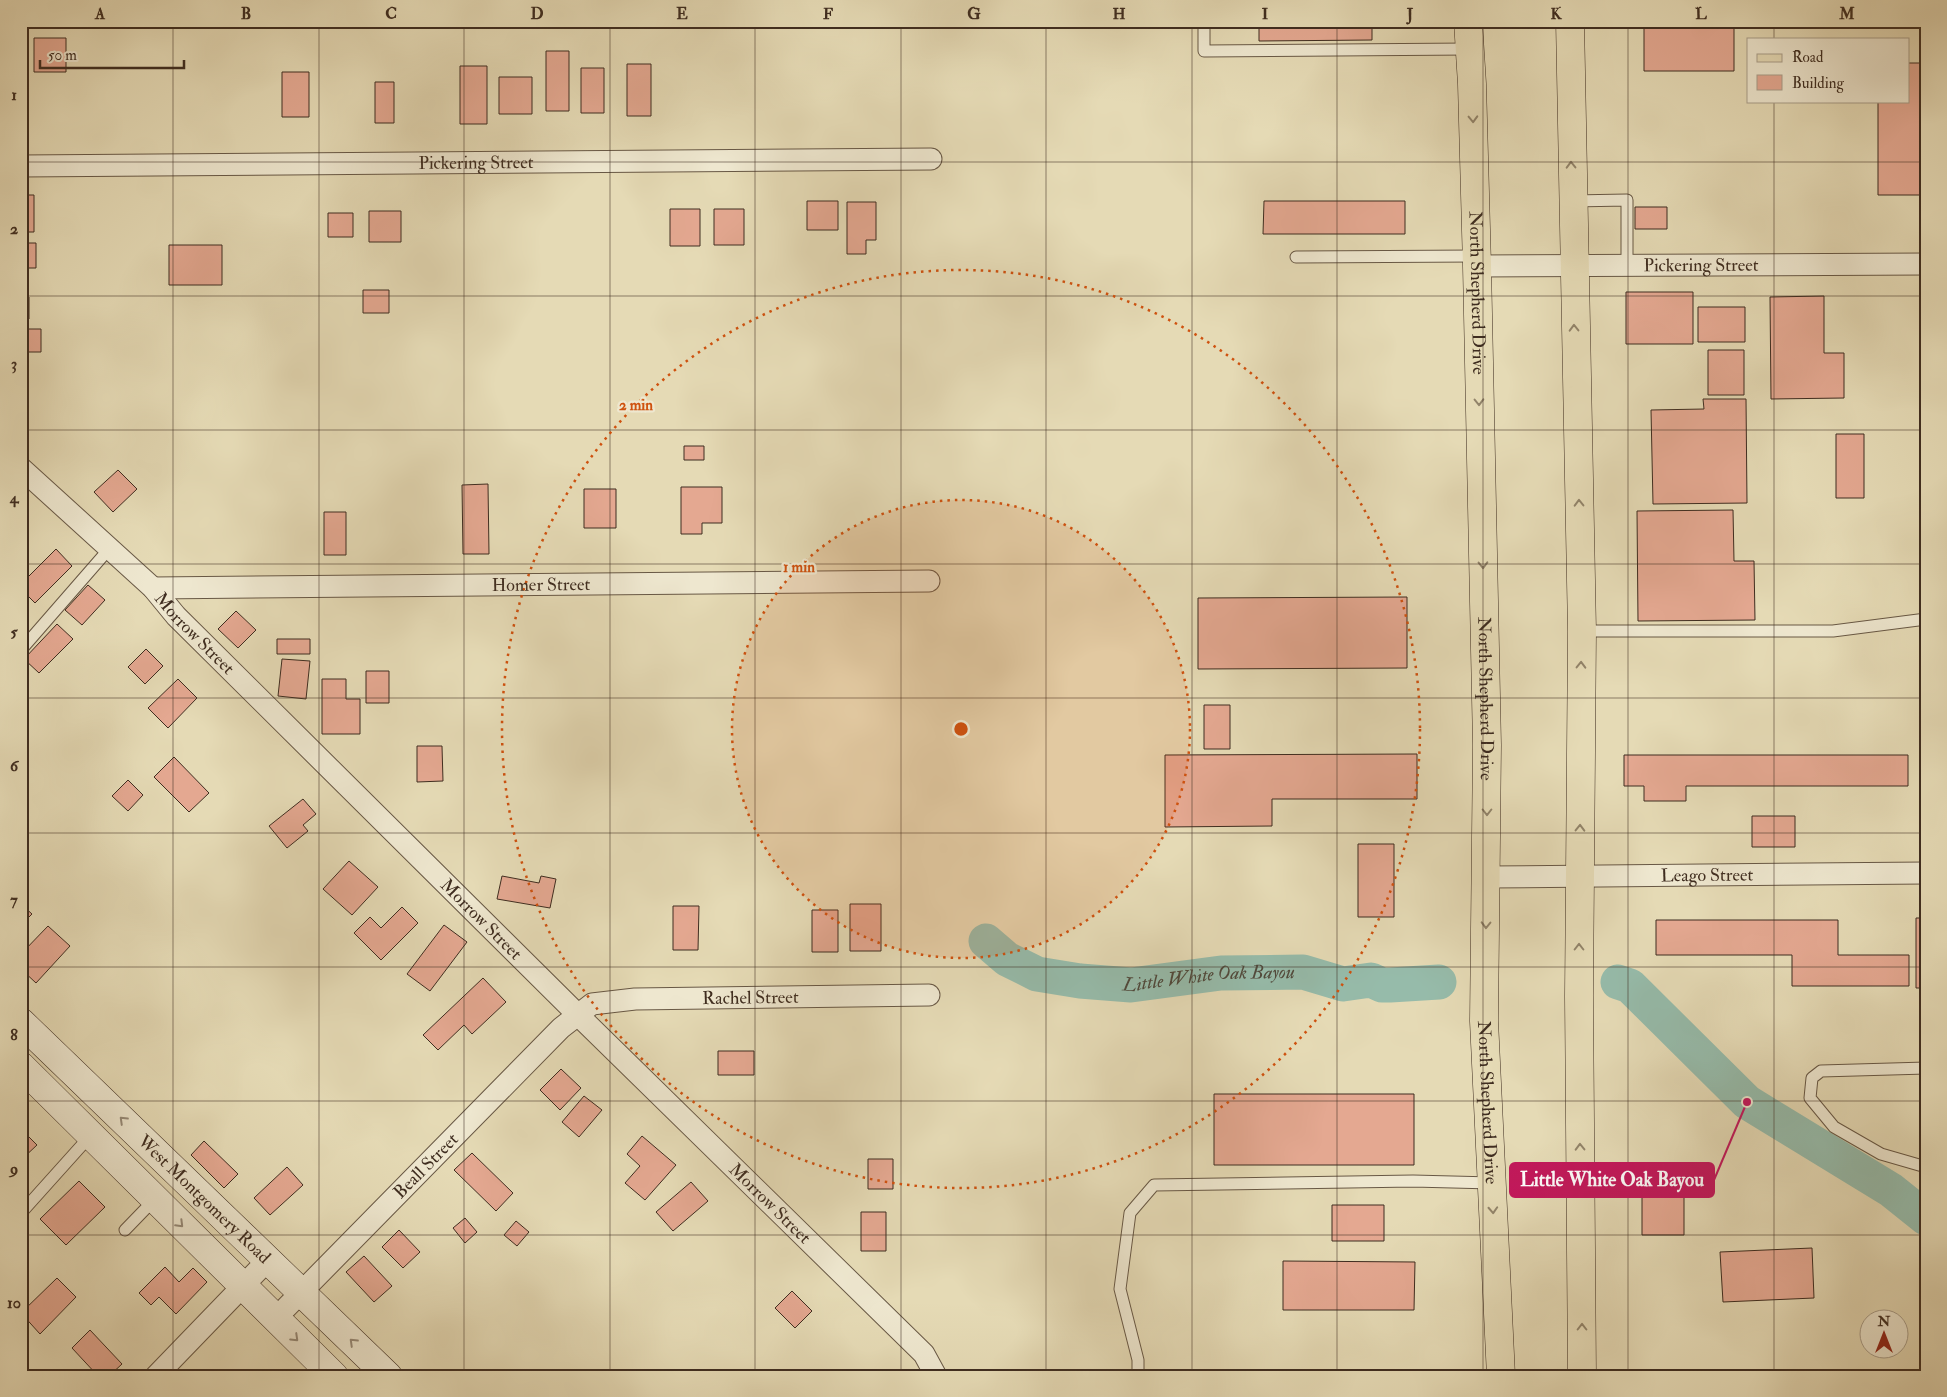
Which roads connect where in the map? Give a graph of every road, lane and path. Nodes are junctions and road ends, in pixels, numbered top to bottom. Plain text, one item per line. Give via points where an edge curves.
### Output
1 (1204, 21) edge
2 (1468, 21) edge
3 (1570, 21) edge
4 (1469, 49) junction
5 (931, 160) dead end
6 (21, 166) edge
7 (1572, 201) junction
8 (1296, 257) dead end
9 (1476, 261) junction
10 (1926, 264) edge
11 (1573, 266) junction
12 (1627, 266) junction
13 (21, 468) edge
14 (109, 548) junction
15 (929, 581) dead end
16 (152, 588) junction
17 (1926, 619) edge
18 (1582, 631) junction
19 (21, 650) edge
20 (1926, 873) edge
21 (1487, 876) junction
22 (1579, 876) junction
23 (929, 995) dead end
24 (577, 1014) junction
25 (21, 1022) edge
26 (61, 1060) junction
27 (1926, 1068) edge
28 (30, 1074) edge
29 (91, 1135) junction
30 (1926, 1167) edge
31 (1492, 1183) junction
32 (155, 1199) junction
33 (21, 1213) edge
34 (125, 1230) dead end
35 (268, 1260) junction
36 (243, 1286) junction
37 (302, 1292) junction
38 (275, 1319) junction
39 (156, 1376) edge
40 (334, 1376) edge
41 (388, 1376) edge
42 (936, 1376) edge
43 (1138, 1376) edge
44 (1501, 1376) edge
45 (1582, 1376) edge

1 - 4 lane via 1204,51
2 - 4 main road, North Shepherd Drive
7 -> 3 main road
4 -> 9 main road, North Shepherd Drive
5 - 6 street, Pickering Street
7 - 11 main road
7 - 12 lane via 1627,200
8 - 9 lane
9 - 11 street, Pickering Street
9 -> 21 main road, North Shepherd Drive
10 - 12 street, Pickering Street
11 - 12 street, Pickering Street
18 -> 11 main road
13 - 14 street, Morrow Street
14 - 16 street, Morrow Street
14 - 19 lane
15 - 16 street, Homer Street
16 - 24 street, Morrow Street via 176,616
17 - 18 lane via 1833,632
22 -> 18 main road
20 - 22 street, Leago Street
21 - 22 street, Leago Street
21 -> 31 main road, North Shepherd Drive via 1484,1021
45 -> 22 main road
23 - 24 street, Rachel Street via 636,999 592,1004
24 - 37 street, Beall Street
24 - 42 street, Morrow Street via 924,1354
25 - 26 main road, West Montgomery Road
26 - 28 main road
35 -> 26 main road, West Montgomery Road
27 - 30 lane via 1821,1071 1812,1078 1810,1098 1834,1127 1881,1154
28 - 29 main road, West Montgomery Road
29 - 32 main road, West Montgomery Road
29 - 33 lane
31 - 43 lane via 1154,1185 1130,1212 1120,1289 1138,1360
31 -> 44 main road, North Shepherd Drive
32 - 34 lane
32 -> 36 main road, West Montgomery Road
35 - 36 street
35 - 37 main road, West Montgomery Road
36 - 38 main road, West Montgomery Road
36 - 39 street
37 - 38 street, Beall Street
41 -> 37 main road, West Montgomery Road
38 -> 40 main road, West Montgomery Road

